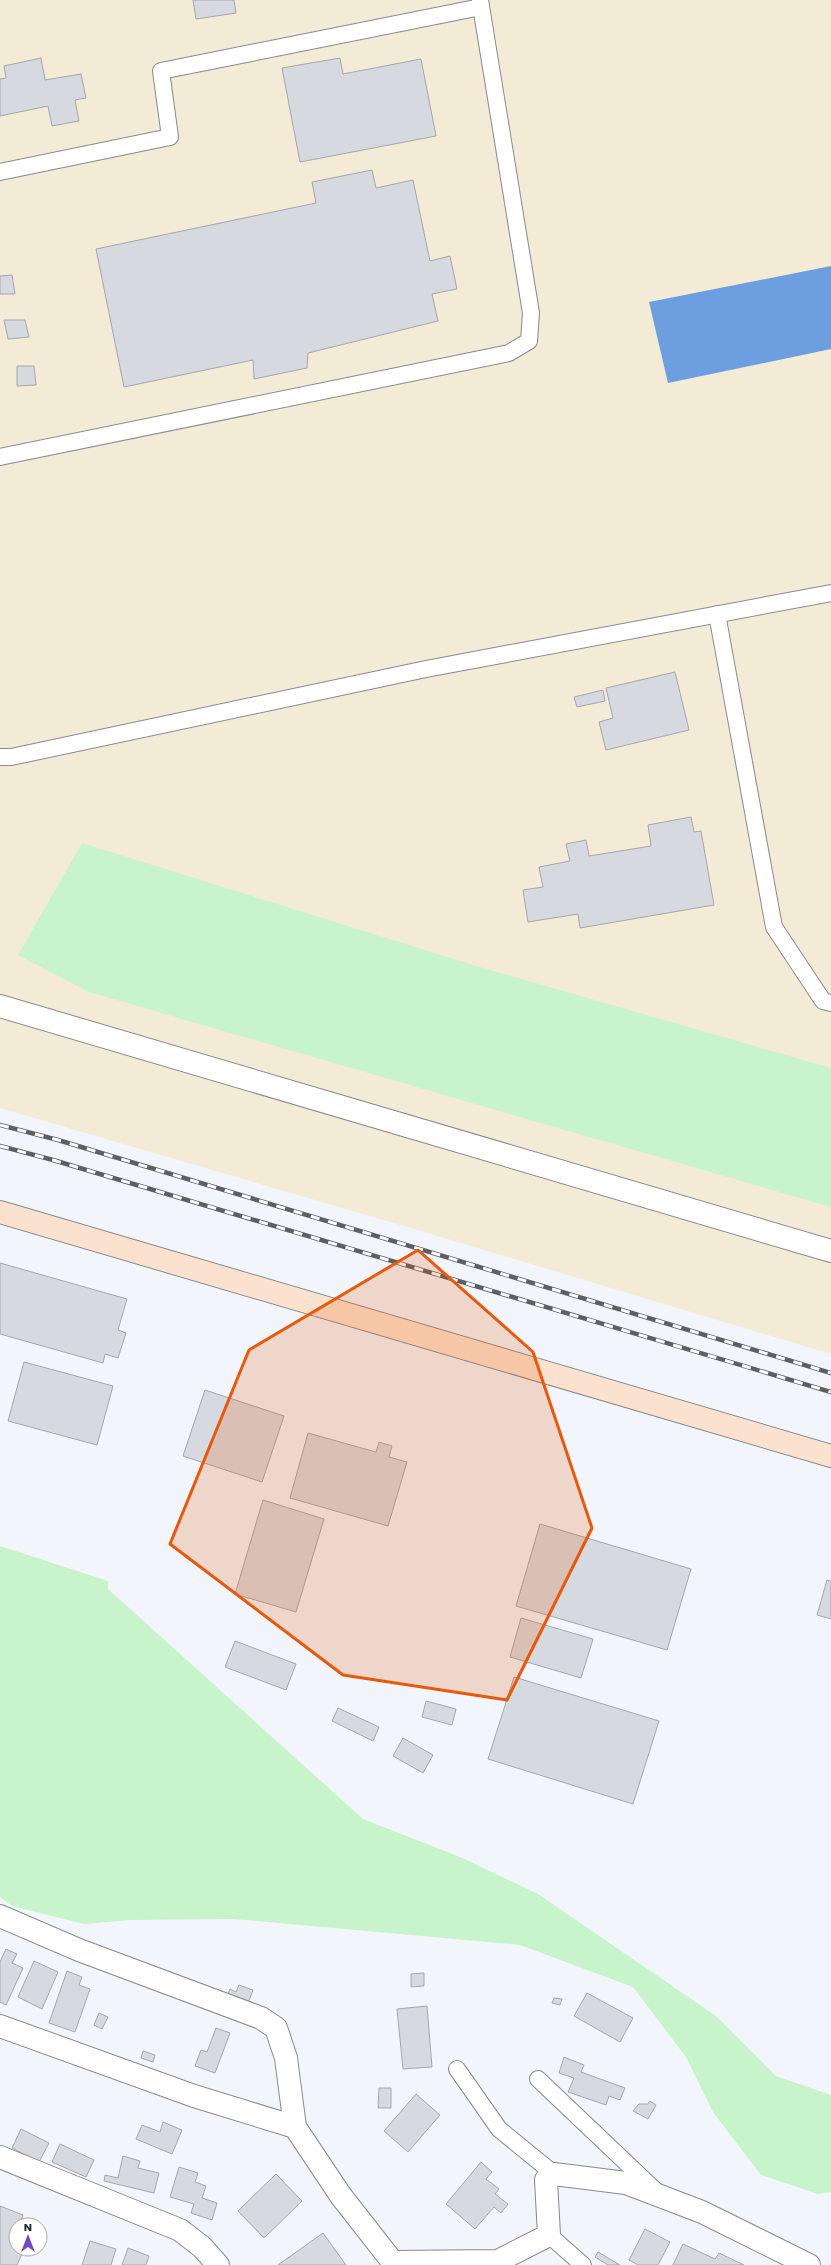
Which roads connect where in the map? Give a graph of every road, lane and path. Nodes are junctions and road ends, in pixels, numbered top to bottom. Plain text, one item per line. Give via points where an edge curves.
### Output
1 (480, 4) edge
2 (0, 172) edge
3 (0, 456) edge
4 (831, 593) edge
5 (717, 614) junction
6 (0, 757) edge
7 (831, 1003) edge
8 (0, 1006) edge
9 (0, 1212) edge
10 (831, 1252) edge
11 (831, 1456) edge
12 (0, 1916) edge
13 (0, 2026) edge
14 (457, 2069) dead end
15 (538, 2079) dead end
16 (294, 2127) junction
17 (0, 2157) edge
18 (554, 2174) junction
19 (662, 2196) junction
20 (548, 2235) junction
21 (394, 2264) edge
22 (218, 2265) edge
23 (583, 2265) edge
24 (809, 2265) edge

1 - 2 lane via 161,71 170,137
1 - 3 lane via 532,313 530,341 509,353
4 - 5 lane
5 - 6 lane via 426,669 11,757
5 - 7 lane via 774,927 823,1001
8 - 10 street
9 - 11 street
12 - 16 street via 79,1950 261,2018 276,2028 286,2058
13 - 16 street via 194,2096
14 - 18 lane via 499,2129
15 - 19 lane
16 - 21 street via 341,2196
17 - 22 street via 180,2230 202,2246
18 - 19 street via 626,2182
18 - 20 street via 546,2180
19 - 24 street via 702,2212
20 - 21 street via 498,2261
20 - 23 lane

